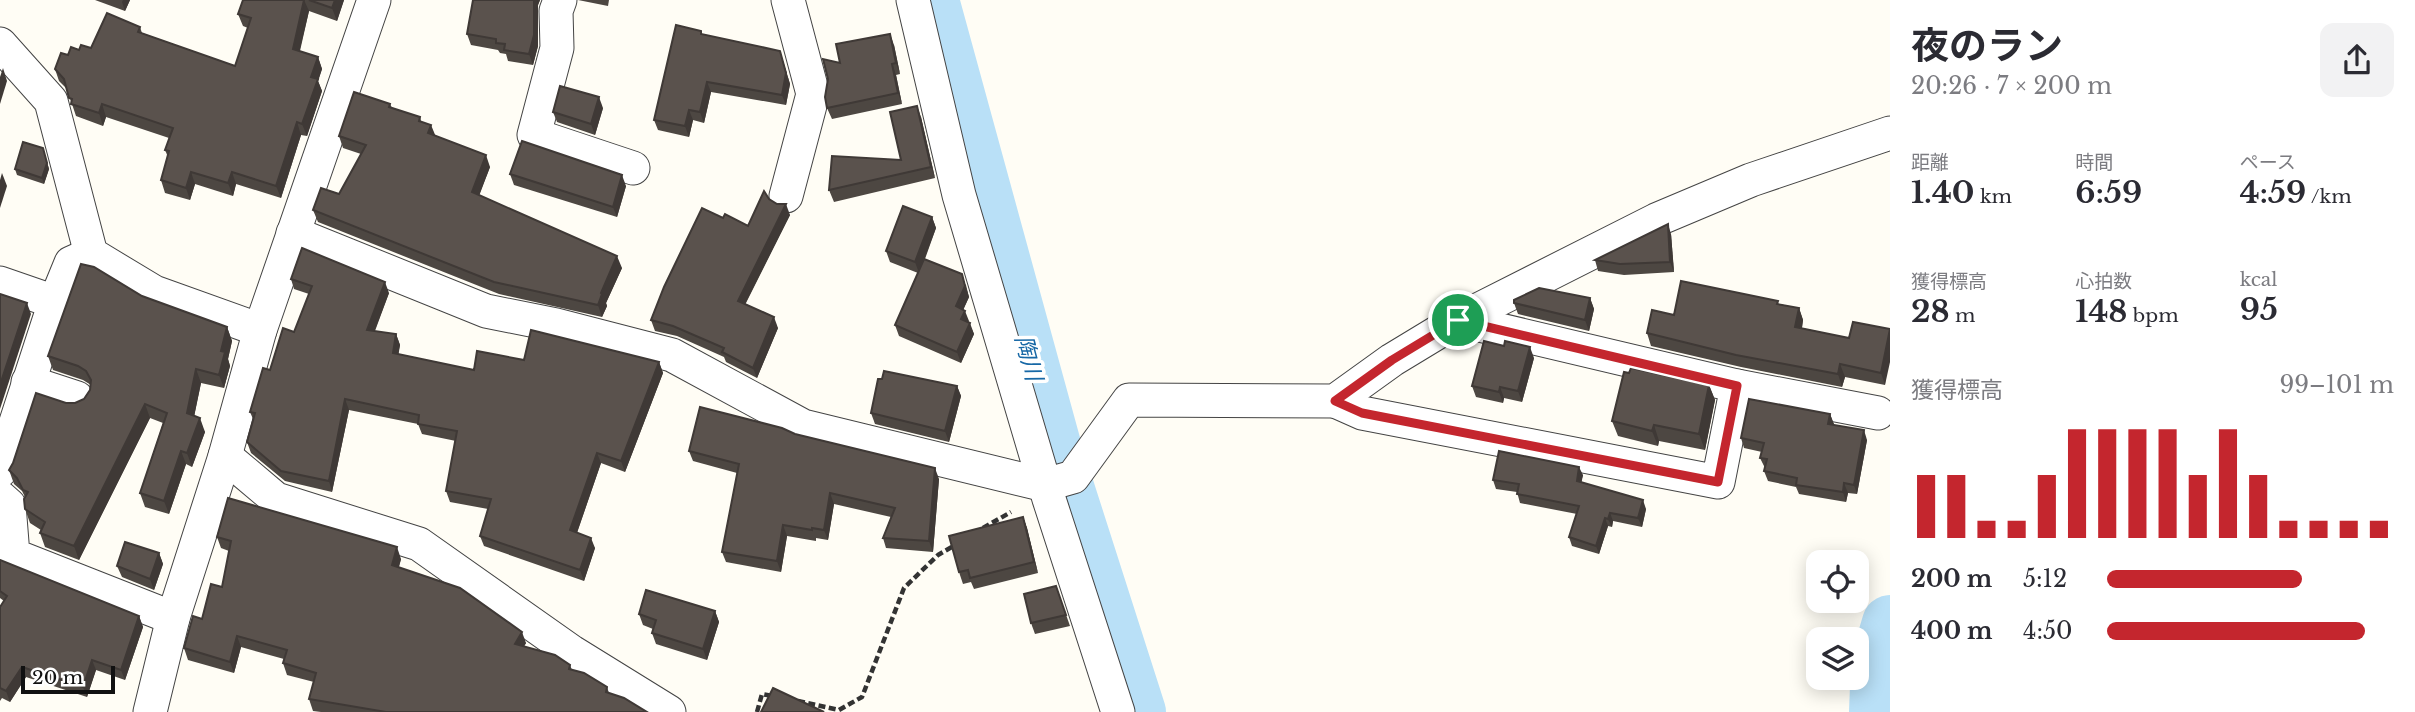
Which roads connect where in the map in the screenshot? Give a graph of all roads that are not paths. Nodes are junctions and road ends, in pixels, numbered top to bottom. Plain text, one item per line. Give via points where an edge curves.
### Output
1 (374, 0) edge
2 (560, 0) edge
3 (788, 0) edge
4 (913, 0) edge
5 (0, 44) edge
6 (1890, 133) edge
7 (633, 168) dead end
8 (786, 196) dead end
9 (293, 233) junction
10 (91, 254) junction
11 (0, 283) edge
12 (55, 302) junction
13 (1458, 320) junction
14 (260, 330) junction
15 (28, 382) junction
16 (1737, 386) junction
17 (77, 398) dead end
18 (1335, 401) junction
19 (1878, 413) dead end
20 (225, 456) junction
21 (0, 471) edge
22 (1056, 486) junction
23 (0, 497) edge
24 (173, 618) junction
25 (150, 712) edge
26 (669, 712) edge
27 (1118, 712) edge

1 - 9 street
2 - 7 street via 557,48 534,135
3 - 8 street via 813,94
4 - 22 street via 959,195
5 - 10 street via 51,101
6 - 13 street via 1751,180 1656,220
9 - 14 street
9 - 22 street via 486,311 672,355 803,426
10 - 12 street via 71,263
10 - 14 street via 154,292
11 - 12 street
12 - 15 street
13 - 16 street
13 - 18 street
14 - 20 street
15 - 17 street
15 - 21 street
16 - 18 street via 1718,482 1362,413
16 - 19 street
18 - 22 street via 1129,400
20 - 24 street
20 - 26 street via 276,499 419,544 572,652
22 - 27 street
23 - 24 street via 9,505 13,555
24 - 25 street

